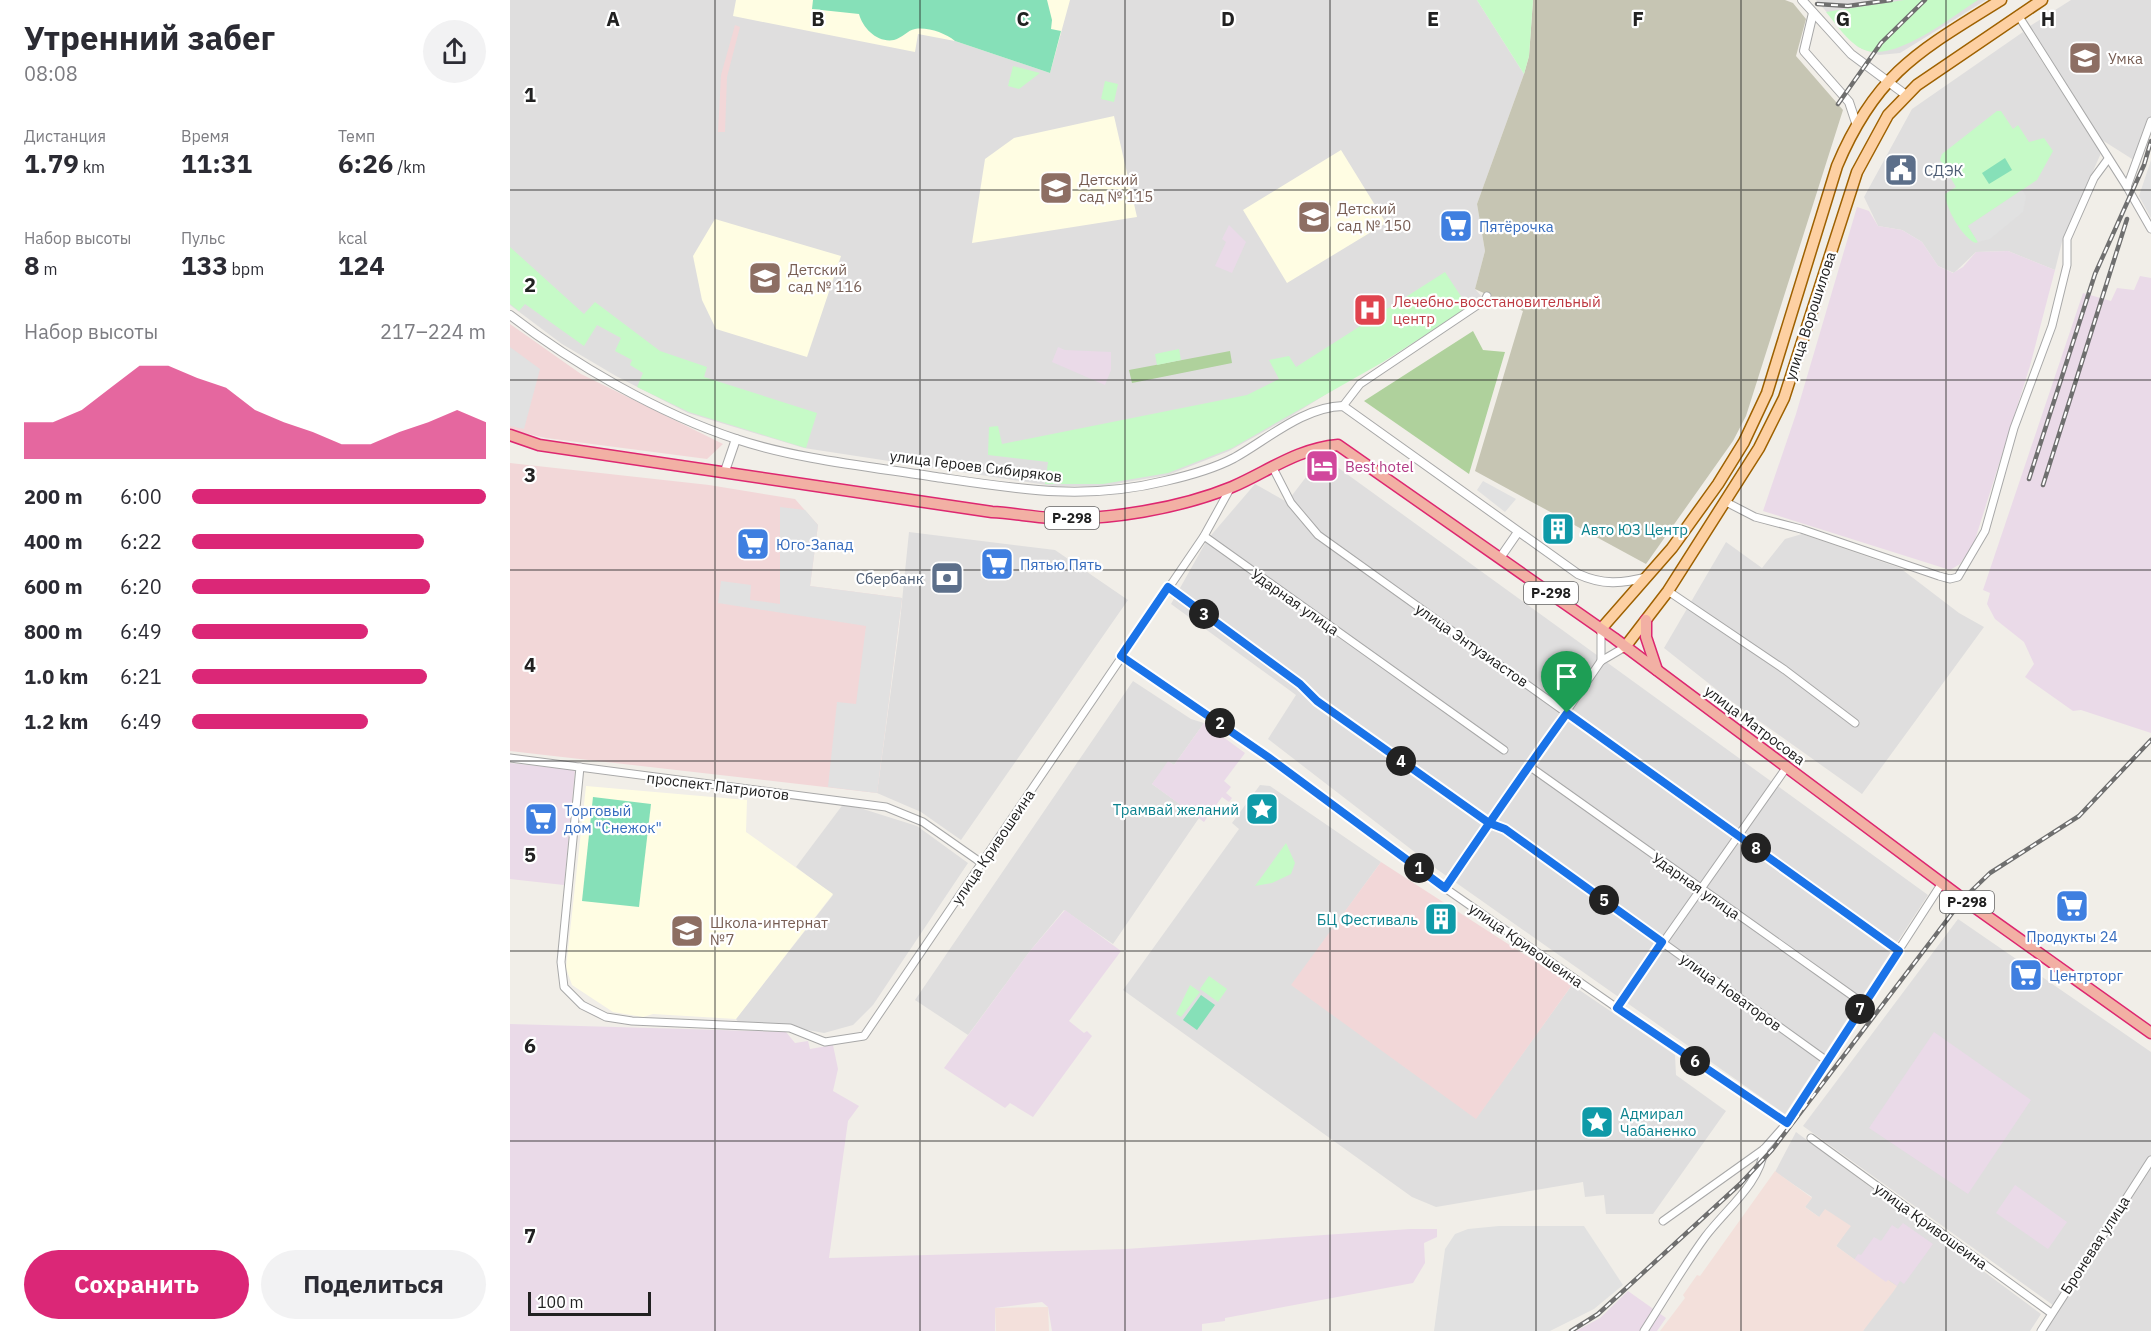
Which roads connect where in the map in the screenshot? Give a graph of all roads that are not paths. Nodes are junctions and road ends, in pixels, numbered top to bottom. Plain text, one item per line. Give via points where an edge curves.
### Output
1 (1802, 0) edge
2 (2001, 0) edge
3 (2042, 0) edge
4 (1813, 13) junction
5 (2018, 15) junction
6 (1886, 81) junction
7 (1906, 95) junction
8 (2151, 121) edge
9 (1856, 123) junction
10 (2108, 159) junction
11 (2127, 187) junction
12 (2151, 229) edge
13 (1487, 296) dead end
14 (510, 315) edge
15 (1343, 406) junction
16 (510, 435) edge
17 (736, 439) junction
18 (531, 444) junction
19 (510, 446) edge
20 (1272, 466) junction
21 (725, 471) junction
22 (1231, 487) junction
23 (1726, 502) junction
24 (1518, 532) junction
25 (1204, 536) junction
26 (1500, 558) junction
27 (1648, 576) junction
28 (1168, 587) junction
29 (1668, 591) junction
30 (1646, 620) junction
31 (1601, 629) junction
32 (1625, 646) junction
33 (1121, 656) junction
34 (1601, 661) junction
35 (1657, 671) junction
36 (1567, 713) junction
37 (1855, 723) dead end
38 (1504, 750) dead end
39 (510, 758) edge
40 (1528, 766) junction
41 (580, 767) junction
42 (1786, 768) junction
43 (1489, 823) junction
44 (1738, 836) junction
45 (983, 864) junction
46 (1942, 884) junction
47 (1445, 888) junction
48 (1700, 890) junction
49 (1662, 942) junction
50 (1899, 951) junction
51 (1864, 1004) junction
52 (1617, 1008) junction
53 (2151, 1034) edge
54 (1827, 1061) junction
55 (1787, 1123) junction
56 (1811, 1138) dead end
57 (1764, 1149) junction
58 (2151, 1160) edge
59 (1663, 1221) dead end
60 (2051, 1313) junction
61 (1644, 1331) edge
62 (2041, 1331) edge

1 - 4 street
2 - 6 main road, улица Ворошилова via 1916,55
3 - 5 main road, улица Ворошилова
4 - 6 street via 1851,54
4 - 9 street via 1804,51 1849,102
5 - 7 main road, улица Ворошилова
5 - 10 street
6 - 7 street
6 - 9 main road, улица Ворошилова
7 - 23 main road, улица Ворошилова via 1888,115 1862,158 1784,398
8 - 11 street
9 - 27 main road, улица Ворошилова via 1837,166 1767,393 1718,484
10 - 11 street
10 - 23 street via 2094,178 2067,239 2067,265 2052,326 2014,428 1985,531 1958,577 1939,576 1755,517
11 - 12 street
13 - 15 street via 1360,384
14 - 17 street, улица Героев Сибиряков via 561,353 601,376
15 - 17 street, улица Героев Сибиряков via 1322,407 1220,463 1165,481 1086,493 1046,493 890,470
15 - 24 street
16 - 18 highway, Р-298
17 - 21 street
18 - 19 highway, Р-298
18 - 21 highway, Р-298
20 - 22 highway, Р-298
20 - 26 highway, улица Матросова / Р-298 via 1313,447 1338,445
20 - 36 street, улица Энтузиастов via 1291,503 1318,536
21 - 22 highway, Р-298 via 1053,518 1107,517 1155,509
22 - 25 street, улица Кривошеина
23 - 29 main road, улица Ворошилова
24 - 26 street
24 - 27 street via 1592,580 1624,584
25 - 28 street, улица Кривошеина
25 - 38 street, Ударная улица
26 - 31 highway, улица Матросова / Р-298
27 - 31 main road, улица Ворошилова
28 - 33 street, улица Кривошеина
28 - 43 street, улица Новаторов via 1300,684 1317,701
29 - 30 main road, улица Ворошилова
29 - 37 street
30 - 32 main road, улица Ворошилова
30 - 35 highway via 1646,637
31 - 32 highway, улица Матросова / Р-298
31 - 34 street
32 - 34 street, улица Ворошилова
32 - 35 highway, улица Матросова / Р-298
33 - 45 street, улица Кривошеина
33 - 47 street, улица Кривошеина via 1268,757
34 - 36 street, улица Ворошилова
35 - 42 highway, улица Матросова / Р-298
36 - 40 street, улица Ворошилова
36 - 44 street, улица Энтузиастов
39 - 41 street, проспект Патриотов
40 - 43 street, улица Ворошилова
40 - 48 street, Ударная улица
41 - 45 street, проспект Патриотов via 886,807 923,822
41 - 45 street, улица Кривошеина via 561,962 564,987 582,1005 606,1017 790,1028 825,1042 864,1036
42 - 44 street
42 - 46 highway, улица Матросова / Р-298
43 - 47 street, улица Ворошилова
43 - 49 street, улица Новаторов via 1505,829
44 - 48 street
44 - 50 street, улица Энтузиастов
46 - 50 street
46 - 53 highway, улица Матросова / Р-298
47 - 52 street, улица Кривошеина
48 - 49 street
48 - 51 street, Ударная улица
49 - 52 street
49 - 54 street, улица Новаторов
50 - 51 street
51 - 54 street
52 - 55 street, улица Кривошеина
54 - 55 street
55 - 57 street
56 - 60 street, улица Кривошеина
57 - 59 street
57 - 61 street via 1754,1177 1705,1237
58 - 60 street, Броневая улица
60 - 62 street, Броневая улица

